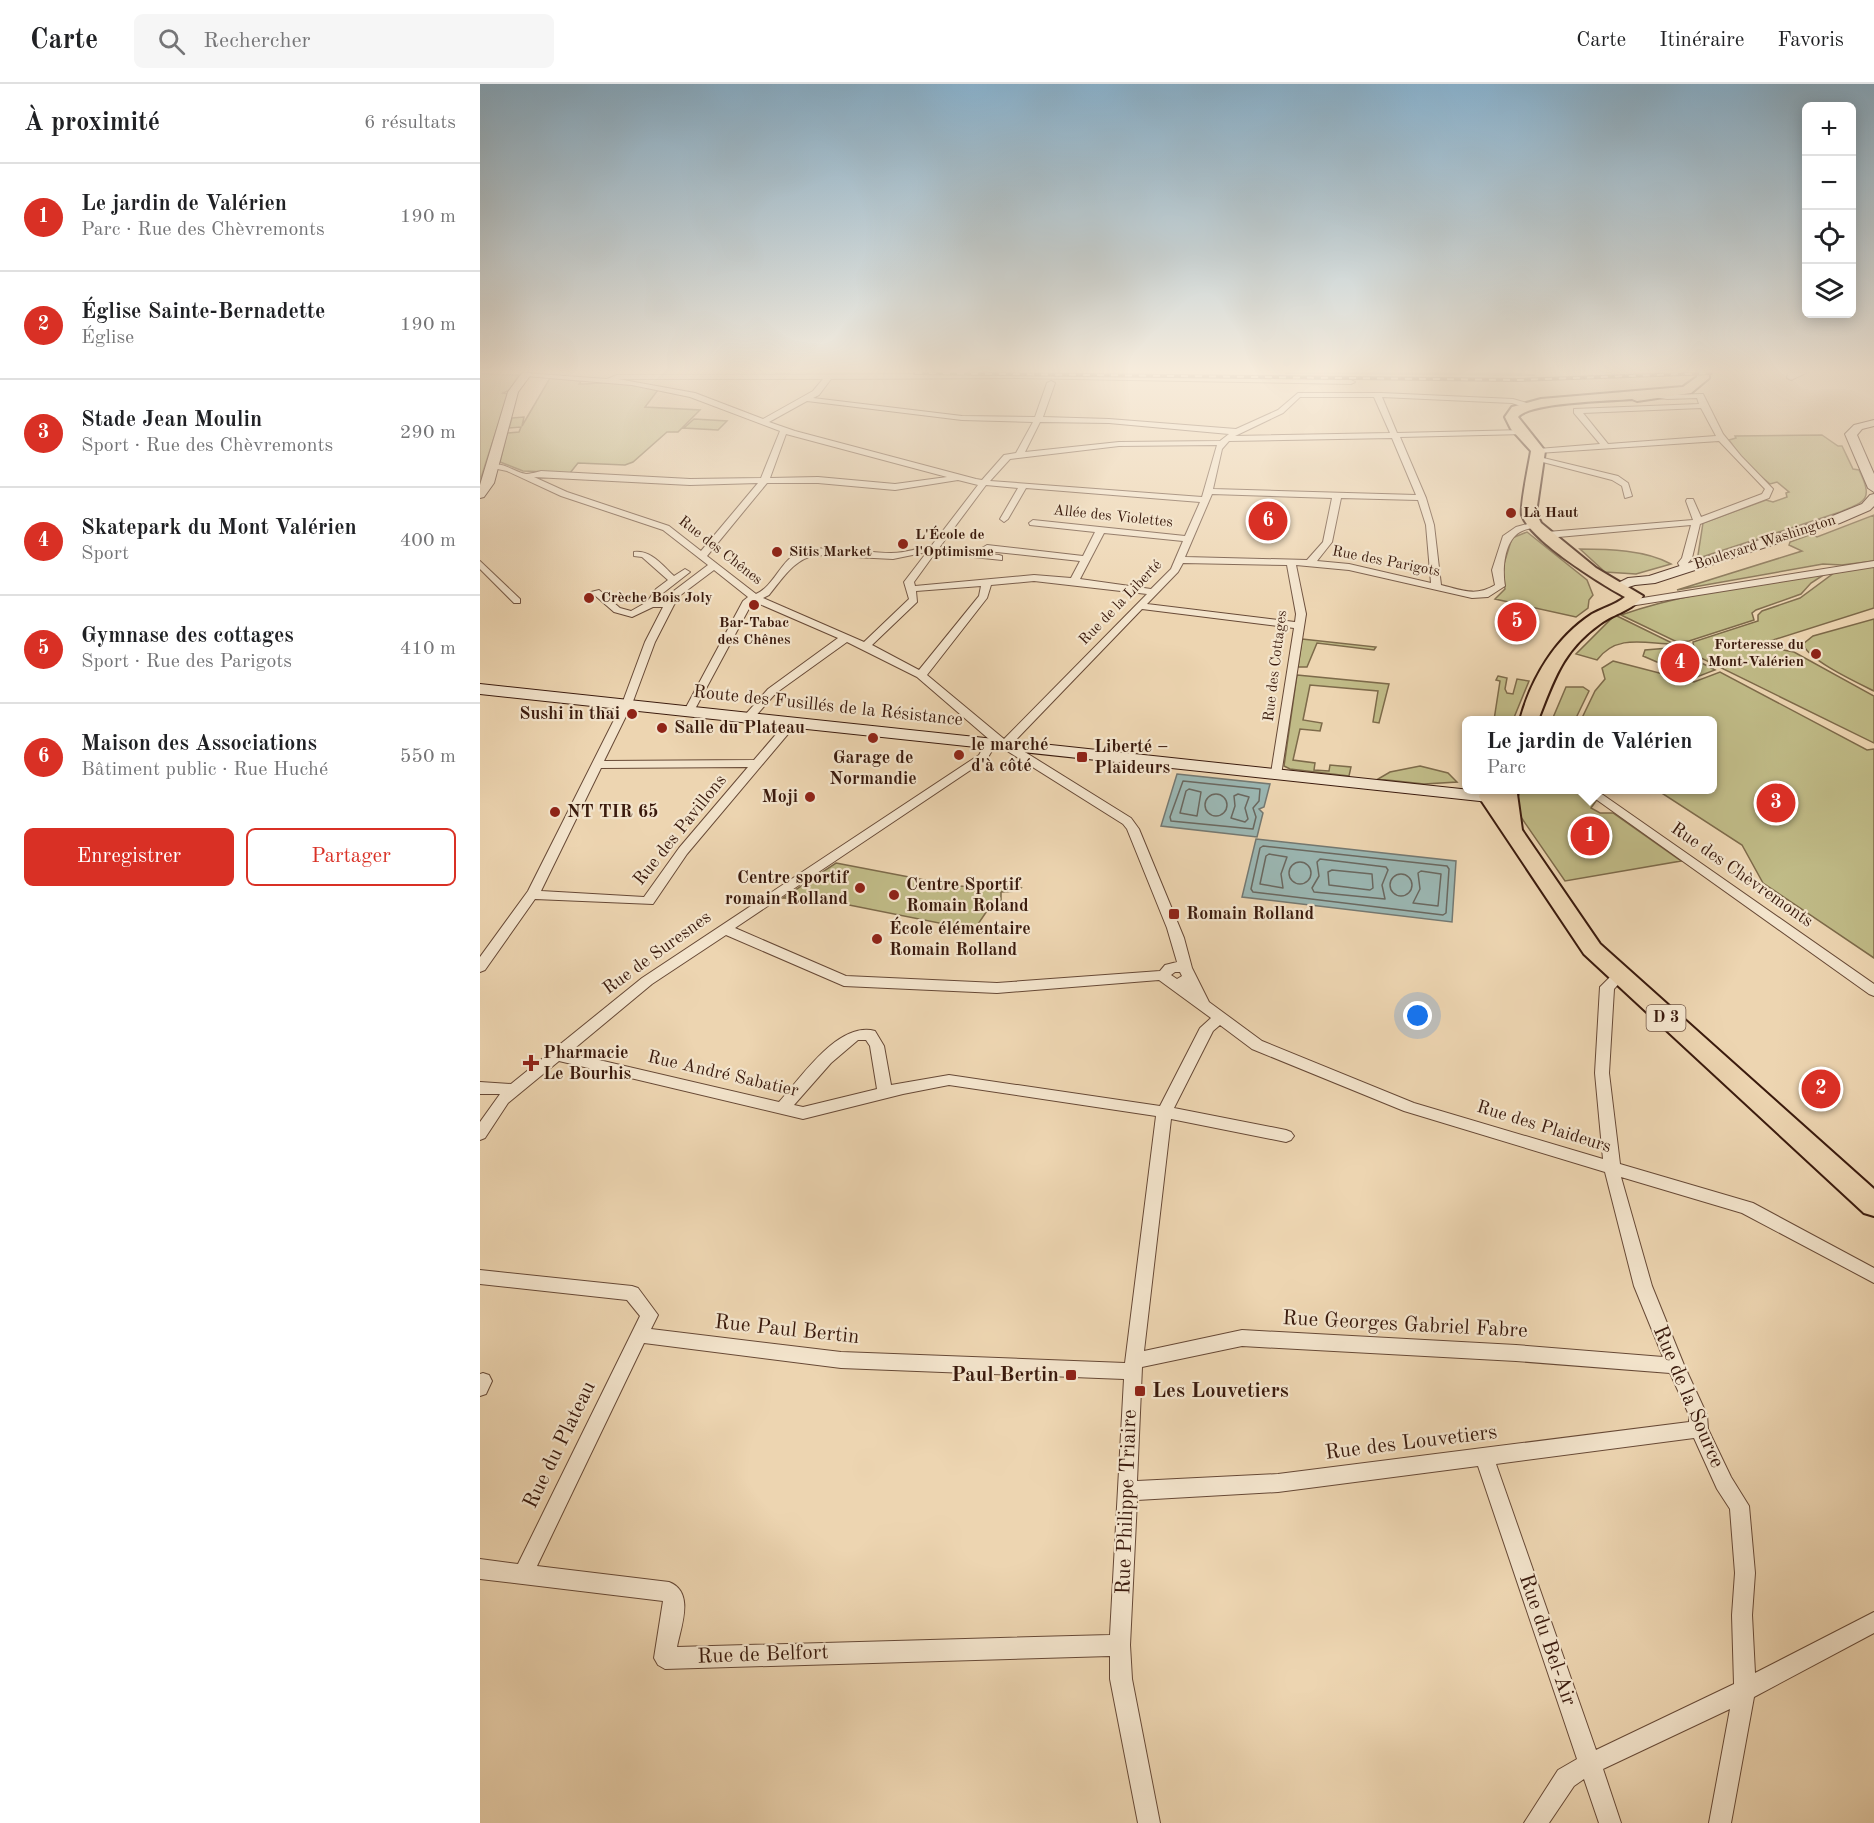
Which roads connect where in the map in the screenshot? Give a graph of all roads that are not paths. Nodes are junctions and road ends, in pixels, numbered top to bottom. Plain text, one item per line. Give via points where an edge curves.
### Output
1 (496, 454) edge
2 (774, 454) edge
3 (872, 454) edge
4 (1020, 454) edge
5 (1220, 454) edge
6 (1403, 454) edge
7 (1538, 454) joint
8 (1734, 454) edge
9 (1860, 454) edge
10 (492, 467) junction
11 (526, 476) junction
12 (957, 477) junction
13 (765, 480) junction
14 (984, 483) junction
15 (1023, 486) junction
16 (1874, 488) edge
17 (481, 491) edge
18 (1206, 496) junction
19 (1337, 496) junction
20 (1628, 496) dead end
21 (1422, 498) junction
22 (1874, 498) edge
23 (1690, 501) dead end
24 (1004, 519) dead end
25 (1697, 521) junction
26 (1033, 523) dead end
27 (1101, 530) junction
28 (1541, 530) junction
29 (1189, 539) junction
30 (933, 548) junction
31 (987, 548) dead end
32 (637, 554) dead end
33 (700, 555) junction
34 (1007, 559) dead end
35 (1086, 559) junction
36 (1181, 560) junction
37 (1291, 563) junction
38 (1310, 563) junction
39 (1686, 563) junction
40 (480, 564) edge
41 (1874, 564) edge
42 (713, 566) junction
43 (686, 572) dead end
44 (673, 580) junction
45 (1650, 580) junction
46 (987, 582) junction
47 (1074, 582) junction
48 (1436, 587) junction
49 (911, 589) junction
50 (1612, 590) junction
51 (596, 592) dead end
52 (1154, 592) junction
53 (755, 598) junction
54 (1632, 599) junction
55 (517, 601) dead end
56 (651, 604) junction
57 (669, 604) junction
58 (1140, 606) junction
59 (1597, 618) junction
60 (1297, 625) junction
61 (845, 638) junction
62 (865, 646) junction
63 (921, 675) junction
64 (480, 689) edge
65 (627, 704) junction
66 (689, 711) junction
67 (1530, 716) edge
68 (749, 717) junction
69 (793, 721) junction
70 (998, 743) junction
71 (758, 763) junction
72 (597, 765) junction
73 (1277, 773) junction
74 (1462, 787) edge
75 (1422, 789) junction
76 (1462, 791) edge
77 (1499, 794) edge
78 (1596, 794) edge
79 (532, 896) junction
80 (725, 929) junction
81 (480, 967) edge
82 (1177, 974) junction
83 (1619, 976) junction
84 (1874, 991) edge
85 (1221, 1017) junction
86 (556, 1055) junction
87 (480, 1088) edge
88 (513, 1090) junction
89 (885, 1092) junction
90 (782, 1108) junction
91 (1164, 1112) junction
92 (480, 1134) edge
93 (1286, 1136) dead end
94 (1612, 1167) junction
95 (1874, 1205) edge
96 (1874, 1276) edge
97 (480, 1277) edge
98 (639, 1335) junction
99 (1133, 1366) junction
100 (1675, 1366) junction
101 (1699, 1429) junction
102 (1484, 1457) junction
103 (1128, 1491) junction
104 (480, 1569) edge
105 (523, 1574) junction
106 (1874, 1622) edge
107 (1120, 1645) junction
108 (1745, 1690) junction
109 (1589, 1764) junction
110 (1149, 1823) edge
111 (1535, 1823) edge
112 (1610, 1823) edge
113 (1720, 1823) edge

1 - 10 street
2 - 13 street
3 - 12 street
4 - 14 street via 1007,457
5 - 18 street, Rue de la Liberté
6 - 21 street
7 - 20 street via 1616,478 1624,482
7 - 28 main road via 1529,513
8 - 25 street via 1769,491 1766,496
9 - 16 street
10 - 11 street, Rue des Chênes
10 - 17 street
11 - 13 street via 690,482
11 - 33 street, Rue des Chênes via 564,494 666,528
12 - 13 street via 895,487
12 - 14 street
13 - 33 street
14 - 15 street
14 - 30 street
15 - 18 street
15 - 24 street
18 - 19 street
18 - 29 street, Rue de la Liberté
19 - 21 street
19 - 38 street via 1327,542
21 - 48 street via 1430,525
22 - 39 street, Boulevard Washington via 1866,507 1835,520
23 - 25 street
25 - 28 street
25 - 39 street
26 - 27 street, Allée des Violettes
27 - 29 street, Allée des Violettes
27 - 35 street
28 - 48 street, Rue des Parigots via 1519,529 1508,536 1497,570 1498,589 1472,595
28 - 50 main road
29 - 36 street, Rue de la Liberté
30 - 34 street
30 - 49 street via 909,582
30 - 53 street via 905,555 804,554 766,593
31 - 35 street
32 - 44 street via 645,555
33 - 42 street, Rue des Chênes
35 - 47 street
36 - 37 street, Rue des Parigots
36 - 52 street, Rue de la Liberté
37 - 38 street, Rue des Parigots
37 - 60 street, Rue des Cottages via 1301,614
38 - 48 street, Rue des Parigots via 1349,567
39 - 45 street, Boulevard Washington
40 - 55 street
41 - 54 street via 1653,600
42 - 53 street, Rue des Chênes
42 - 57 street via 674,595
43 - 44 street
44 - 56 street
45 - 50 street, Boulevard Washington via 1633,581
45 - 54 street, Boulevard Washington
46 - 47 street via 1034,578
46 - 49 street
46 - 63 street via 984,596
47 - 52 street
49 - 62 street via 914,600
50 - 54 main road via 1615,599
50 - 59 main road
51 - 56 street via 617,610 632,614
52 - 58 street, Rue de la Liberté
53 - 61 street, Rue des Chênes
53 - 66 street via 748,601
54 - 59 main road, Boulevard Washington
56 - 57 street
57 - 65 street
58 - 60 street
58 - 70 street, Rue de la Liberté
59 - 67 main road, Boulevard Washington via 1554,657
60 - 73 street, Rue des Cottages
61 - 62 street, Rue des Chênes
61 - 68 street via 772,691
62 - 63 street, Rue des Chênes
63 - 70 street, Rue des Chênes
64 - 65 street, Route des Fusillés de la Résistance
65 - 66 street, Route des Fusillés de la Résistance
65 - 72 street
66 - 68 street, Route des Fusillés de la Résistance
68 - 69 street, Route des Fusillés de la Résistance
69 - 70 street, Route des Fusillés de la Résistance
69 - 71 street, Rue des Pavillons
70 - 73 street, Route des Fusillés de la Résistance
70 - 80 street, Rue de Suresnes via 983,757
70 - 82 street via 1130,824 1157,892 1156,904 1174,953
71 - 72 street
71 - 79 street, Rue des Pavillons via 683,851 648,901
72 - 79 street
73 - 75 street, Route des Fusillés de la Résistance
74 - 75 street, Route des Fusillés de la Résistance
75 - 76 street, Route des Fusillés de la Résistance
77 - 83 main road, D 3 via 1514,832 1592,949
78 - 84 street, Rue des Chèvremonts
79 - 81 street
80 - 82 street via 844,981 997,988
80 - 86 street, Rue de Suresnes via 647,981
82 - 85 street, Rue des Plaideurs via 1197,1002
83 - 94 street, Rue de la Source via 1607,987 1602,1073
83 - 95 main road, D 3
85 - 91 street, Rue Philippe Triaire via 1207,1028
85 - 94 street, Rue des Plaideurs via 1257,1045 1392,1101
86 - 88 street, Rue de Suresnes
86 - 90 street, Rue André Sabatier
87 - 88 street
88 - 92 street, Rue de Suresnes
89 - 90 street, Rue André Sabatier via 803,1113
89 - 90 street via 877,1046 870,1035 861,1034 839,1047
89 - 91 street, Rue André Sabatier via 949,1080
91 - 93 street, Rue André Sabatier
91 - 99 street, Rue Philippe Triaire
94 - 96 street, Rue des Plaideurs via 1747,1208
94 - 100 street, Rue de la Source via 1643,1286
97 - 98 street via 632,1293 649,1315
98 - 99 street, Rue Paul Bertin via 841,1360
98 - 105 street, Rue du Plateau
99 - 100 street, Rue Georges Gabriel Fabre via 1242,1338
99 - 103 street, Rue Philippe Triaire
100 - 101 street, Rue de la Source via 1698,1415
101 - 102 street, Rue des Louvetiers
101 - 108 street, Rue de la Source via 1739,1506 1745,1573
102 - 103 street, Rue des Louvetiers via 1278,1482
102 - 109 street, Rue du Bel-Air
103 - 107 street, Rue Philippe Triaire
104 - 105 street, Rue de Belfort
105 - 107 street, Rue de Belfort via 669,1592 675,1601 664,1658
106 - 108 street
107 - 110 street, Rue Philippe Triaire via 1121,1679
108 - 109 street
108 - 113 street, Rue de la Source
109 - 111 street via 1566,1778
109 - 112 street, Rue du Bel-Air

